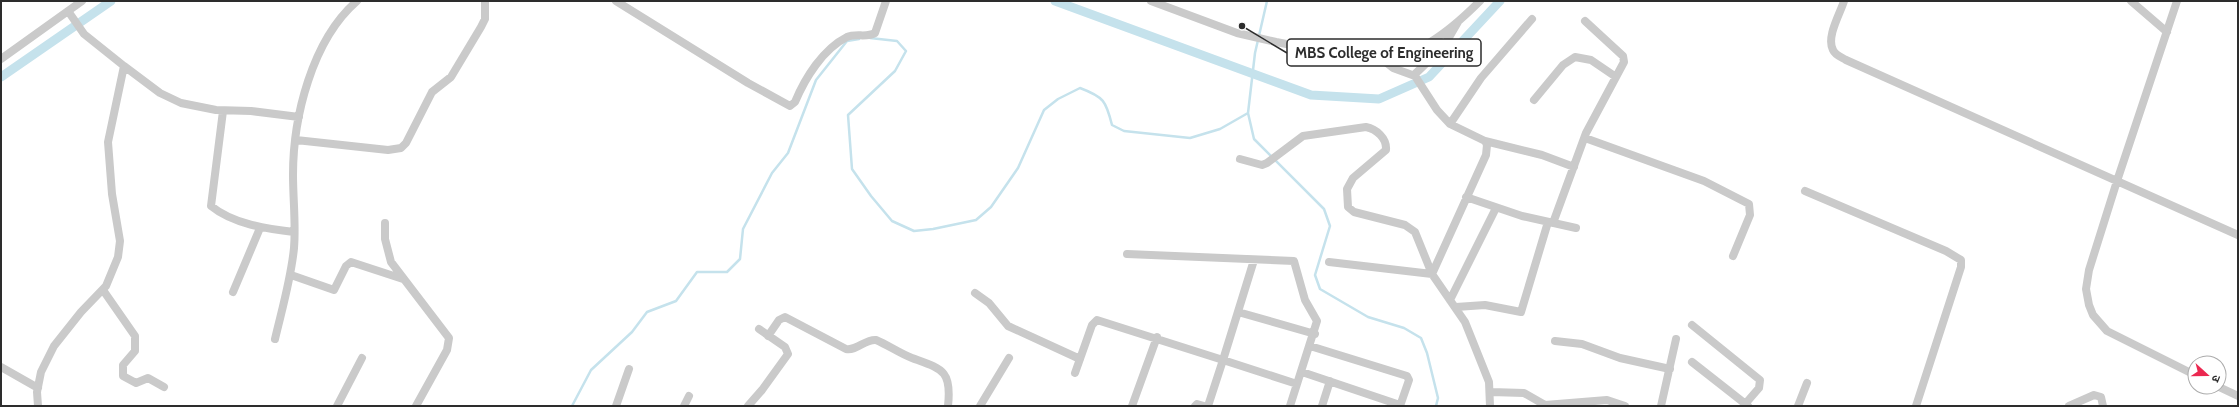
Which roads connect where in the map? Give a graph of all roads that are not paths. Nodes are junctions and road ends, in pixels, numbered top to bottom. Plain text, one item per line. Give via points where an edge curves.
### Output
1 (82, 1) edge
2 (357, 1) edge
3 (485, 1) edge
4 (616, 1) edge
5 (886, 1) edge
6 (1151, 1) edge
7 (1480, 1) edge
8 (1844, 1) edge
9 (2131, 1) edge
10 (2177, 1) edge
11 (70, 9) edge
12 (1532, 19) dead end
13 (1459, 20) junction
14 (1585, 22) dead end
15 (2167, 32) junction
16 (1, 60) edge
17 (1383, 60) junction
18 (124, 66) junction
19 (1415, 77) junction
20 (1616, 77) junction
21 (1534, 100) dead end
22 (223, 111) junction
23 (299, 117) junction
24 (1450, 124) junction
25 (1585, 138) junction
26 (296, 140) junction
27 (1485, 141) junction
28 (1240, 159) dead end
29 (1574, 167) junction
30 (2116, 181) junction
31 (1805, 191) dead end
32 (1466, 197) junction
33 (1496, 208) junction
34 (385, 222) dead end
35 (1551, 223) junction
36 (260, 228) junction
37 (1576, 228) dead end
38 (294, 232) junction
39 (2238, 236) edge
40 (1126, 254) dead end
41 (1733, 256) dead end
42 (1254, 260) junction
43 (1329, 262) dead end
44 (1432, 274) junction
45 (291, 275) junction
46 (403, 279) junction
47 (103, 290) junction
48 (233, 292) dead end
49 (975, 293) dead end
50 (1453, 303) junction
51 (1238, 312) junction
52 (1692, 325) dead end
53 (760, 329) dead end
54 (1315, 334) junction
55 (768, 336) junction
56 (1157, 337) junction
57 (1676, 339) dead end
58 (275, 340) dead end
59 (1555, 341) dead end
60 (1310, 346) junction
61 (362, 358) dead end
62 (1009, 358) dead end
63 (1080, 359) junction
64 (1223, 360) junction
65 (1692, 362) dead end
66 (1, 367) edge
67 (629, 369) dead end
68 (1670, 369) junction
69 (2187, 371) edge
70 (1302, 372) junction
71 (1075, 373) dead end
72 (1330, 381) junction
73 (1807, 383) dead end
74 (1297, 384) junction
75 (164, 387) dead end
76 (38, 388) junction
77 (2227, 391) edge
78 (1491, 392) junction
79 (689, 396) dead end
80 (2238, 396) edge
81 (1400, 405) edge
82 (1747, 405) edge
83 (38, 406) edge
84 (337, 406) edge
85 (416, 406) edge
86 (616, 406) edge
87 (684, 406) edge
88 (748, 406) edge
89 (948, 406) edge
90 (980, 406) edge
91 (1132, 406) edge
92 (1195, 406) edge
93 (1204, 406) edge
94 (1208, 406) edge
95 (1290, 406) edge
96 (1322, 406) edge
97 (1490, 406) edge
98 (1625, 406) edge
99 (1661, 406) edge
100 (1798, 406) edge
101 (1916, 406) edge
102 (2069, 406) edge
103 (2103, 406) edge

1 - 11 street
2 - 23 street via 341,16 321,49 308,79
3 - 26 street via 485,19 481,27 450,77 432,92 411,136 401,148 388,150
4 - 5 street via 748,83 790,106 795,102 805,79 830,50 848,37 875,33
6 - 17 street via 1237,33 1370,60
7 - 13 street
8 - 30 street via 1832,40 1837,54
9 - 15 street
10 - 15 street
11 - 16 street
11 - 18 street via 84,34
12 - 24 street via 1493,63
13 - 17 street via 1415,52
13 - 19 street via 1444,46
14 - 20 street via 1623,56 1622,66
15 - 30 street
17 - 19 street via 1393,68
18 - 22 street via 171,99
18 - 47 street via 108,142 112,194 120,240 118,256
19 - 24 street
20 - 21 street via 1591,60 1575,57 1563,64
20 - 25 street
22 - 23 street via 251,111
22 - 36 street via 211,206
23 - 26 street
24 - 27 street
25 - 29 street
25 - 41 street via 1704,181 1749,204 1750,215
26 - 38 street via 293,173
27 - 29 street via 1542,155
27 - 32 street via 1487,149 1484,162
28 - 44 street via 1258,164 1267,163 1303,136 1360,127 1371,128 1385,142 1386,150 1353,178 1347,189 1348,208 1411,229 1418,237
29 - 35 street
30 - 39 street
30 - 69 street via 2087,279 2088,305 2093,316 2107,330
31 - 101 street via 1946,251 1961,260 1961,267
32 - 33 street
32 - 44 street
33 - 35 street
33 - 50 street
34 - 46 street via 388,256
35 - 37 street
35 - 50 street via 1520,312 1485,305
36 - 38 street
36 - 48 street
38 - 45 street
40 - 42 street
42 - 51 street
42 - 54 street via 1294,261 1304,300 1317,321
43 - 44 street
44 - 50 street
45 - 46 street via 334,290 346,266 351,262
45 - 58 street
46 - 85 street via 449,338 446,350
47 - 75 street via 135,336 135,351 123,365 123,376 136,383 148,378
47 - 76 street via 58,340 41,372
49 - 63 street via 988,303 1008,326
50 - 78 street via 1465,322
51 - 54 street
51 - 64 street
52 - 82 street via 1760,380
53 - 55 street
54 - 60 street
55 - 88 street via 785,347 788,354
55 - 89 street via 779,320 785,317 846,349 876,340 941,369 948,380 950,390
56 - 63 street via 1097,320 1092,325
56 - 64 street
56 - 91 street
57 - 68 street
59 - 68 street via 1582,344 1620,358
60 - 70 street
60 - 81 street via 1407,376 1409,380
61 - 84 street
62 - 90 street
63 - 71 street
64 - 74 street
64 - 94 street
65 - 82 street
66 - 76 street
67 - 86 street
68 - 99 street
70 - 72 street
70 - 74 street
72 - 81 street
72 - 96 street
73 - 100 street
74 - 95 street
76 - 83 street
77 - 80 street
78 - 97 street
78 - 98 street via 1524,393 1545,405 1607,400
79 - 87 street
92 - 93 street
102 - 103 street via 2094,395 2101,397

